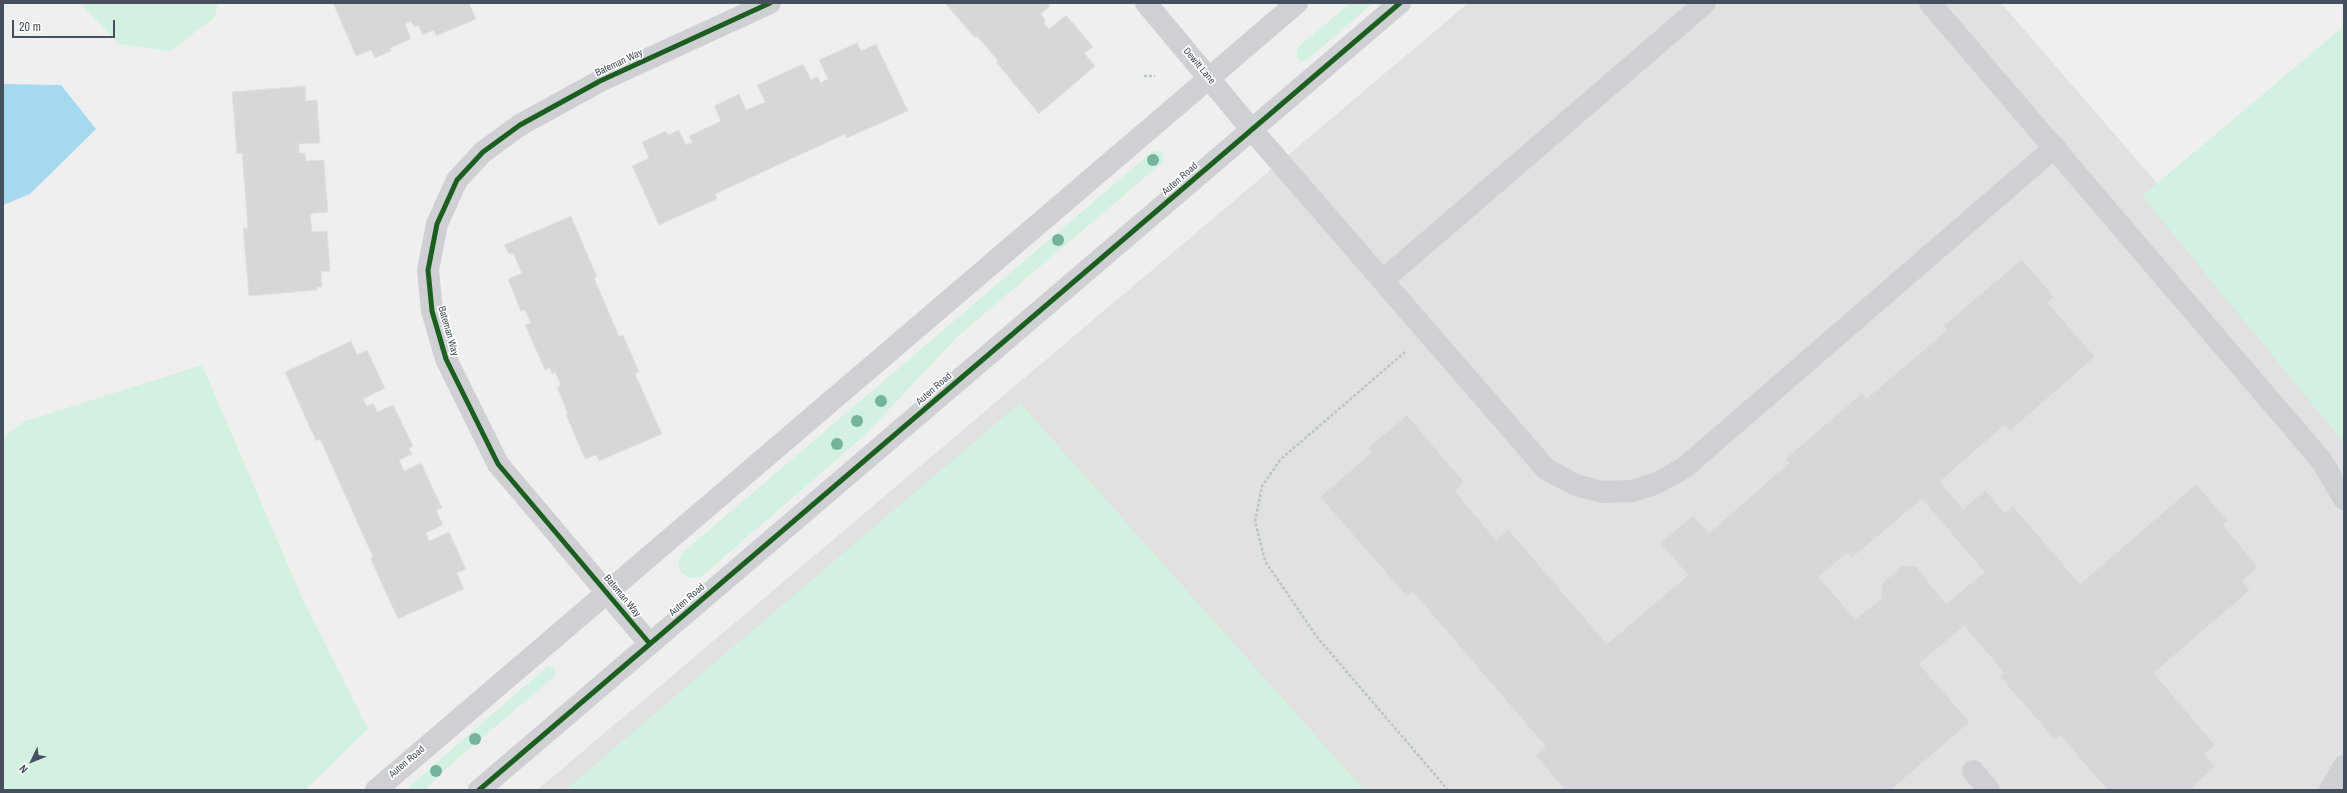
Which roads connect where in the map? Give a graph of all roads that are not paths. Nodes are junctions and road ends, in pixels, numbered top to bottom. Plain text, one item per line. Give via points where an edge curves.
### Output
1 (770, 3) edge
2 (1146, 3) edge
3 (1297, 3) edge
4 (1400, 3) edge
5 (1705, 3) edge
6 (1930, 3) edge
7 (1209, 79) junction
8 (1252, 130) junction
9 (2054, 148) junction
10 (1383, 280) junction
11 (2344, 499) edge
12 (607, 592) junction
13 (650, 644) junction
14 (2344, 766) edge
15 (1973, 771) dead end
16 (376, 790) edge
17 (479, 790) edge
18 (1989, 790) edge
19 (2330, 790) edge

1 - 12 street, Bateman Way via 600,81 520,124 483,152 458,180 437,224 428,270 432,310 446,359 498,464
2 - 7 street, Dewitt Lane
3 - 7 street, Auten Road
4 - 8 street, Auten Road
5 - 10 street
6 - 9 street
7 - 8 street, Dewitt Lane
7 - 12 street, Auten Road
8 - 10 street, Dewitt Lane
8 - 13 street, Auten Road
9 - 10 street, Dewitt Lane via 1684,468 1657,483 1633,491 1602,492 1576,485 1546,469
9 - 11 street via 2321,460
12 - 13 street, Bateman Way
12 - 16 street, Auten Road
13 - 17 street, Auten Road
14 - 19 street
15 - 18 street

